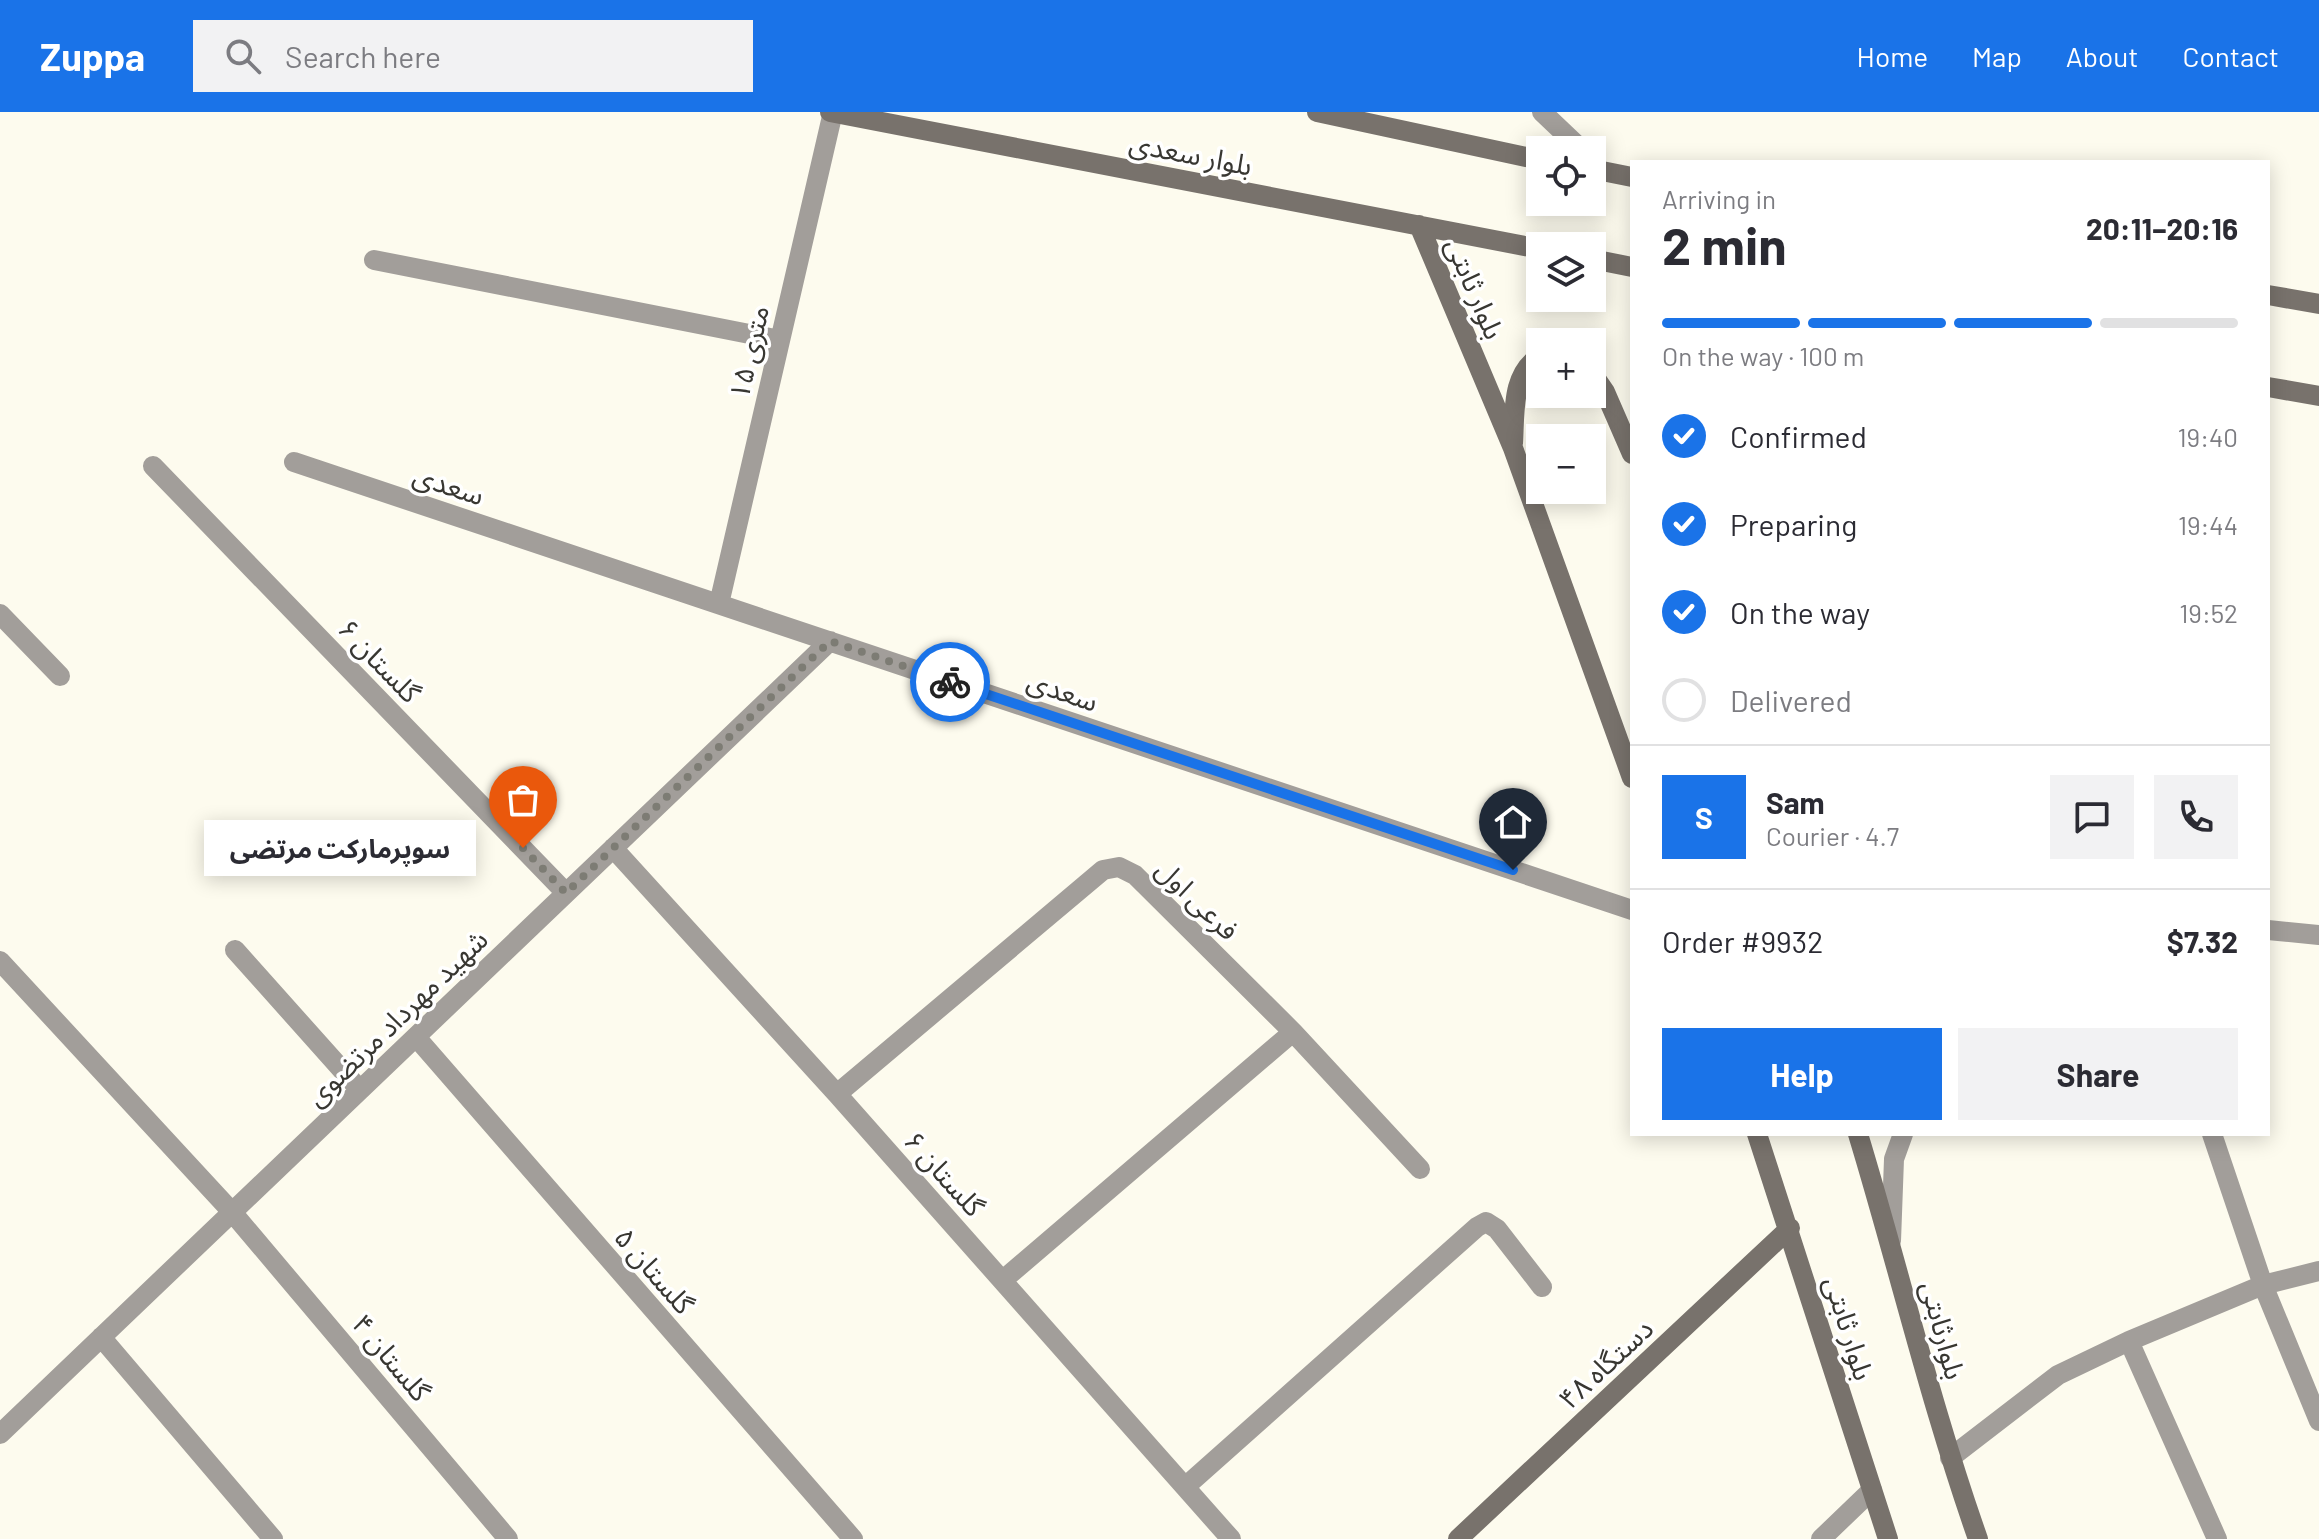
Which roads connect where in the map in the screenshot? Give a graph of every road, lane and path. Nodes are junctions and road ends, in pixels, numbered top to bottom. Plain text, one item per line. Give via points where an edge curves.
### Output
1 (832, 112) edge
2 (1317, 112) edge
3 (1542, 112) edge
4 (1567, 136) edge
5 (1526, 157) edge
6 (1606, 170) edge
7 (1630, 176) edge
8 (1419, 225) junction
9 (1526, 246) edge
10 (374, 260) dead end
11 (1606, 262) edge
12 (1630, 267) edge
13 (2270, 295) edge
14 (2319, 304) edge
15 (780, 340) junction
16 (1526, 368) edge
17 (2270, 387) edge
18 (1606, 394) edge
19 (2319, 396) edge
20 (1513, 448) junction
21 (1630, 449) edge
22 (294, 462) dead end
23 (153, 466) dead end
24 (719, 604) junction
25 (0, 614) edge
26 (830, 641) junction
27 (60, 676) dead end
28 (1630, 772) edge
29 (613, 848) junction
30 (566, 893) junction
31 (1630, 909) edge
32 (2270, 930) edge
33 (2319, 935) edge
34 (235, 950) dead end
35 (0, 961) edge
36 (1293, 1032) junction
37 (416, 1037) junction
38 (360, 1090) junction
39 (837, 1094) junction
40 (1758, 1136) edge
41 (1859, 1136) edge
42 (1902, 1136) edge
43 (2213, 1136) edge
44 (1420, 1169) dead end
45 (232, 1212) junction
46 (1790, 1228) junction
47 (1891, 1241) junction
48 (2319, 1271) edge
49 (1003, 1280) junction
50 (2263, 1285) junction
51 (1542, 1287) dead end
52 (101, 1337) junction
53 (2129, 1341) junction
54 (2319, 1421) edge
55 (0, 1434) edge
56 (1950, 1458) junction
57 (1185, 1487) junction
58 (1872, 1490) junction
59 (273, 1539) edge
60 (508, 1539) edge
61 (853, 1539) edge
62 (1231, 1539) edge
63 (1458, 1539) edge
64 (1821, 1539) edge
65 (1888, 1539) edge
66 (1978, 1539) edge
67 (2217, 1539) edge

1 - 8 main road, بلوار سعدی
1 - 15 street, ۱۵ متری
2 - 5 main road
3 - 4 street
6 - 7 main road
8 - 9 main road, بلوار سعدی
8 - 20 main road, بلوار ثابتی
10 - 15 street
11 - 12 main road
13 - 14 main road
15 - 24 street, ۱۵ متری
16 - 20 main road via 1517,392
17 - 19 main road
18 - 21 main road
20 - 28 main road, بلوار ثابتی
22 - 24 street, سعدی
23 - 30 street, گلستان ۶
24 - 26 street, سعدی
25 - 27 street
26 - 29 street, شهید مهرداد مرتضوی
26 - 31 street, سعدی
29 - 30 street, شهید مهرداد مرتضوی
29 - 39 street, گلستان ۶
30 - 37 street, شهید مهرداد مرتضوی
32 - 33 street
34 - 38 street
35 - 45 street, گلستان ۴
36 - 39 street, فرعی اول via 1135,875 1119,867 1103,870
36 - 44 street, فرعی اول
36 - 49 street
37 - 38 street, شهید مهرداد مرتضوی
37 - 61 street, گلستان ۵
38 - 45 street, شهید مهرداد مرتضوی
39 - 49 street, گلستان ۶
40 - 46 main road, بلوار ثابتی
41 - 47 main road, بلوارثابتی
42 - 47 street via 1894,1159
43 - 50 street
45 - 52 street, شهید مهرداد مرتضوی
45 - 60 street, گلستان ۴
46 - 58 main road, بلوار ثابتی
46 - 63 main road, ۴۸ دستگاه
47 - 56 main road, بلوارثابتی
48 - 50 street
49 - 57 street, گلستان ۶
50 - 53 street
50 - 54 street
51 - 57 street via 1486,1222
52 - 55 street, شهید مهرداد مرتضوی
52 - 59 street
53 - 56 street via 2058,1375
53 - 67 street
56 - 66 main road, بلوارثابتی
57 - 62 street, گلستان ۶
58 - 64 street
58 - 65 main road, بلوار ثابتی

